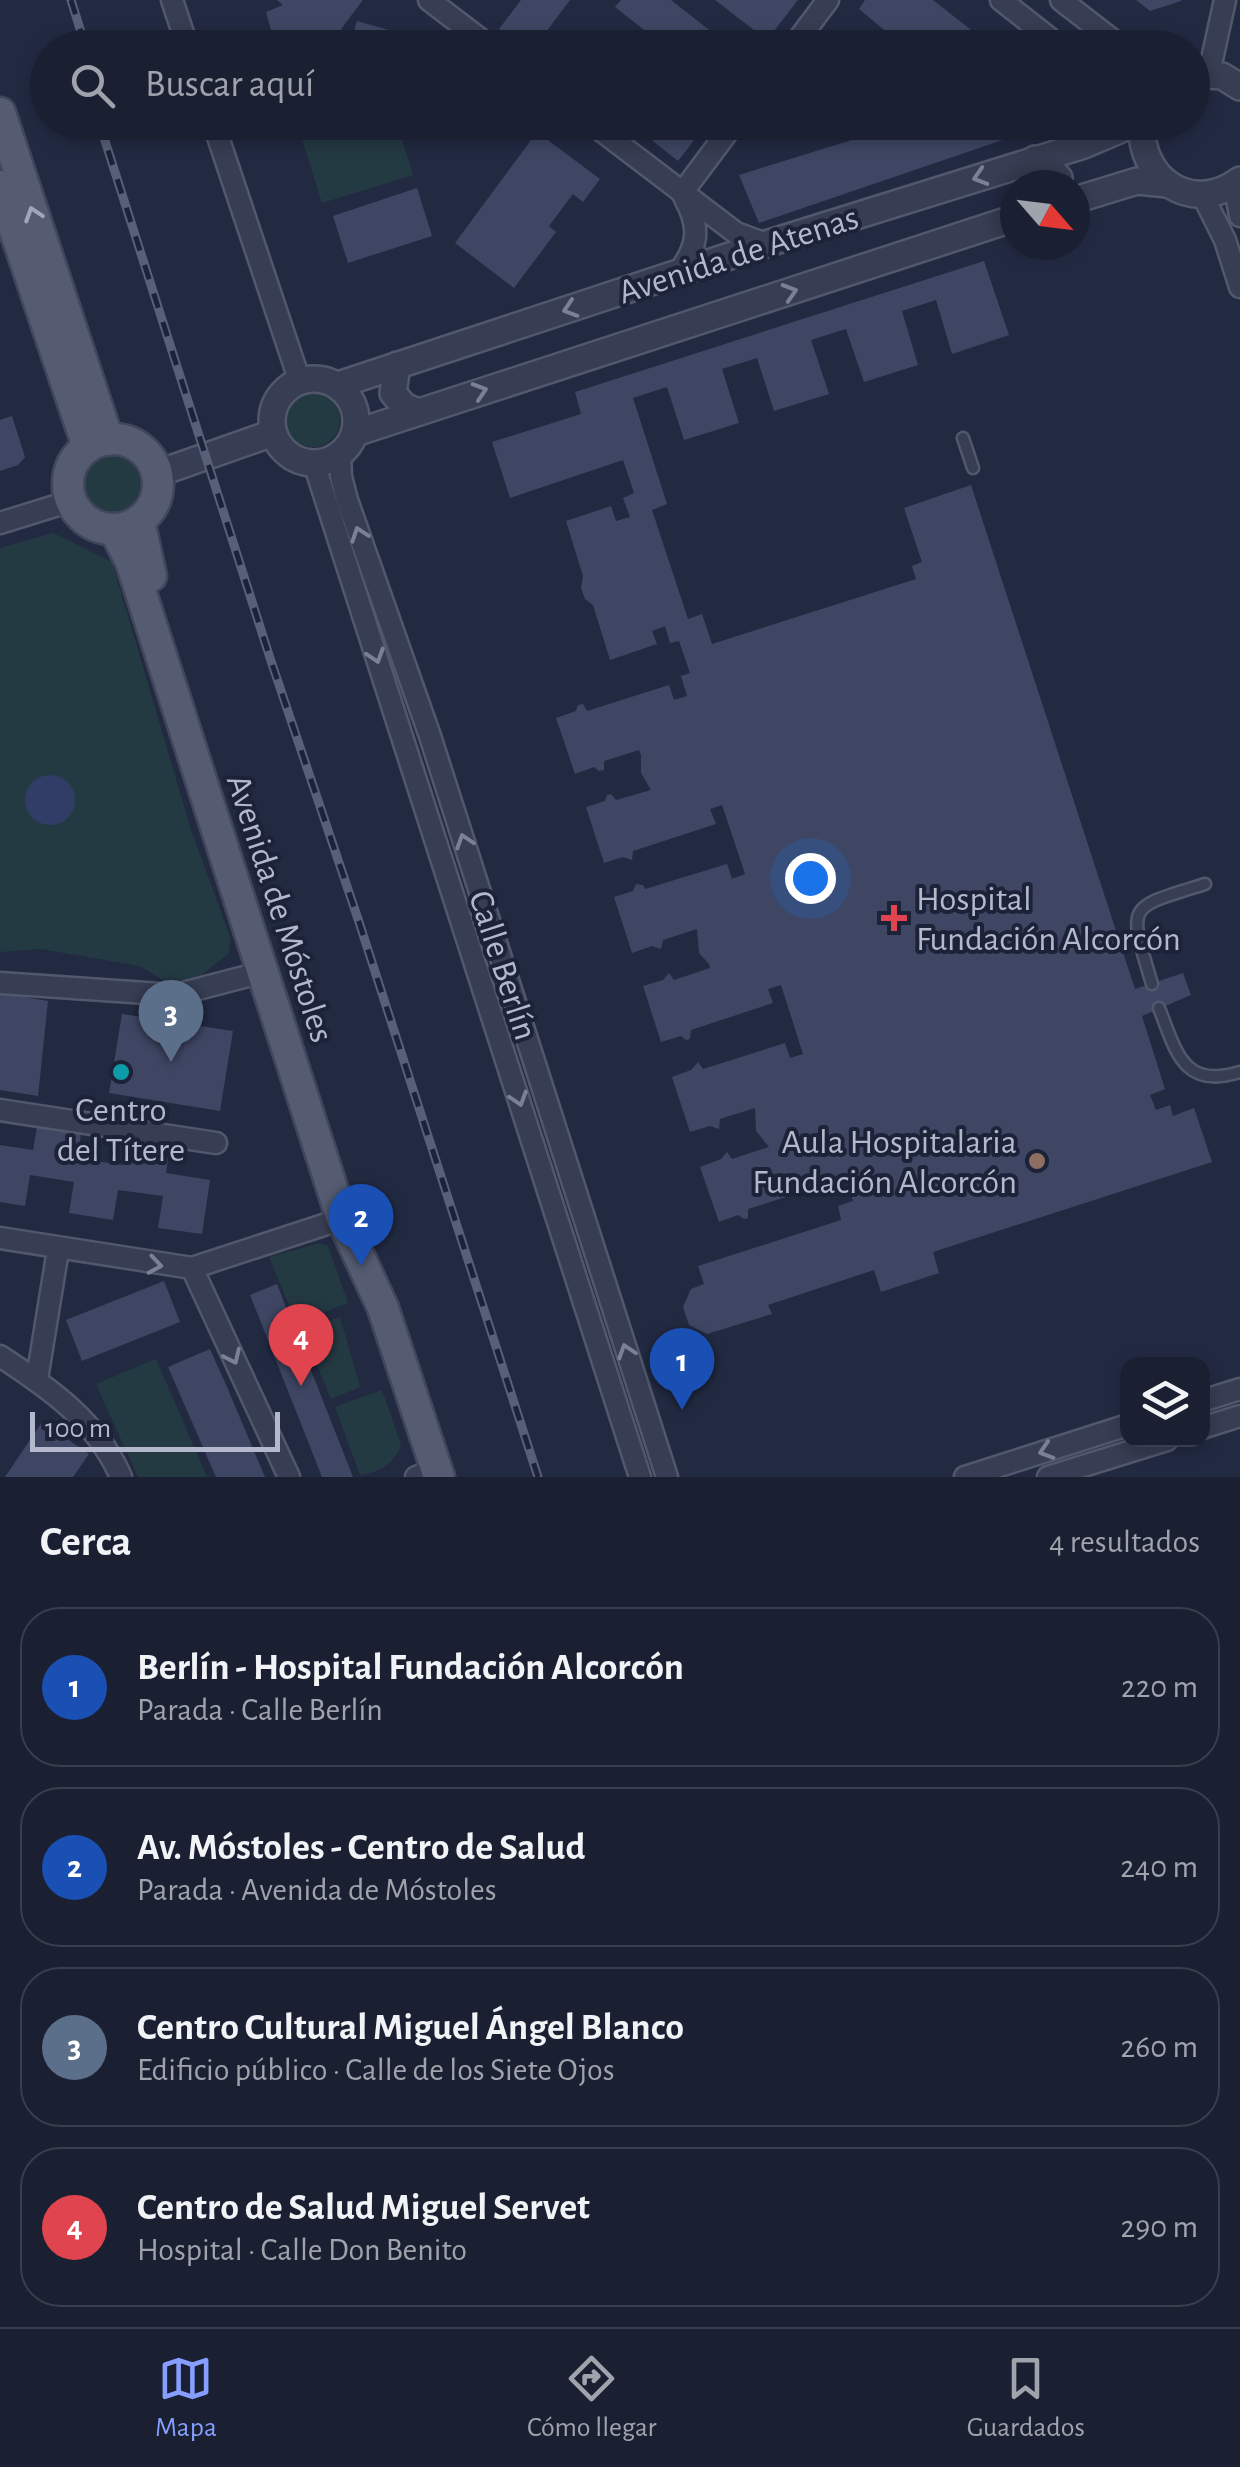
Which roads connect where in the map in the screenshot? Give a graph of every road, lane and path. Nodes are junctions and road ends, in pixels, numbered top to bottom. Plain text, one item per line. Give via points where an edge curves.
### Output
1 (173, 0) edge
2 (429, 0) edge
3 (828, 0) edge
4 (1001, 0) edge
5 (1061, 0) edge
6 (1225, 0) edge
7 (182, 30) edge
8 (468, 30) edge
9 (806, 30) edge
10 (1039, 30) edge
11 (1100, 30) edge
12 (1210, 46) edge
13 (1210, 76) edge
14 (1238, 84) edge
15 (0, 113) edge
16 (219, 140) edge
17 (613, 140) edge
18 (722, 140) edge
19 (1078, 140) edge
20 (1141, 140) edge
21 (1036, 160) junction
22 (1052, 170) edge
23 (1240, 180) edge
24 (1168, 184) junction
25 (0, 186) edge
26 (1240, 190) edge
27 (682, 193) junction
28 (1202, 194) junction
29 (1090, 195) edge
30 (1240, 216) edge
31 (1000, 223) edge
32 (766, 244) junction
33 (678, 273) junction
34 (1240, 287) edge
35 (397, 365) junction
36 (299, 379) junction
37 (338, 385) junction
38 (416, 411) junction
39 (273, 433) junction
40 (355, 433) junction
41 (962, 438) dead end
42 (98, 444) junction
43 (340, 455) junction
44 (314, 464) junction
45 (972, 468) dead end
46 (156, 474) junction
47 (71, 501) junction
48 (0, 523) edge
49 (126, 525) junction
50 (1206, 884) dead end
51 (262, 972) junction
52 (0, 983) edge
53 (1152, 984) dead end
54 (1159, 1008) dead end
55 (1240, 1072) edge
56 (0, 1110) edge
57 (216, 1143) dead end
58 (342, 1219) junction
59 (0, 1238) edge
60 (58, 1250) junction
61 (192, 1268) junction
62 (382, 1308) junction
63 (3, 1365) edge
64 (37, 1378) junction
65 (1240, 1388) edge
66 (1210, 1397) edge
67 (1240, 1416) edge
68 (1210, 1425) edge
69 (1120, 1428) edge
70 (1144, 1447) edge
71 (115, 1473) edge
72 (430, 1474) edge
73 (288, 1477) edge
74 (640, 1477) edge
75 (667, 1477) edge
76 (965, 1477) edge
77 (1048, 1477) edge

1 - 7 street
2 - 8 street
3 - 9 street
4 - 10 street
5 - 11 street
6 - 12 street
13 - 14 street
42 -> 15 main road
16 - 36 street
17 - 27 street
18 - 27 street
19 - 21 street, Avenida de Atenas
20 - 24 street via 1154,172
21 - 22 street
21 -> 32 street, Avenida de Atenas
23 - 28 street
24 - 28 street
24 - 29 street via 1137,181
25 - 42 main road
26 - 30 street
27 - 32 street via 736,233
27 - 33 street via 697,235
28 - 34 street
38 -> 31 street, Avenida de Atenas
32 - 33 street, Avenida de Atenas
33 -> 35 street, Avenida de Atenas
35 - 37 street, Avenida de Atenas
35 - 38 street via 393,393
36 - 37 street
36 - 39 street via 274,406
37 - 40 street via 354,406
38 - 40 street, Avenida de Atenas
39 - 44 street via 288,455
39 - 46 street
40 - 43 street
41 - 45 lane
42 - 46 main road via 133,444
42 - 47 main road via 70,471
43 - 44 street
75 -> 43 street, Calle Berlín via 436,755 347,500
44 -> 74 street, Calle Berlín
46 - 49 main road via 155,500
47 - 48 street
47 - 49 main road via 88,522
49 - 51 main road, Avenida de Móstoles via 131,562
49 - 62 main road, Avenida de Móstoles via 150,574 360,1210
50 - 53 lane via 1140,910 1134,924
51 - 52 street via 175,995
51 - 58 main road, Avenida de Móstoles
54 - 55 lane via 1181,1062 1220,1078
56 - 57 street
58 - 61 street
58 - 62 main road, Avenida de Móstoles
59 - 60 street
60 -> 61 street
60 - 64 street
61 -> 73 street
62 - 72 main road, Avenida de Móstoles
63 - 64 street
64 - 71 street via 88,1422
65 - 66 street
67 - 68 street
69 -> 76 street
70 - 77 street

